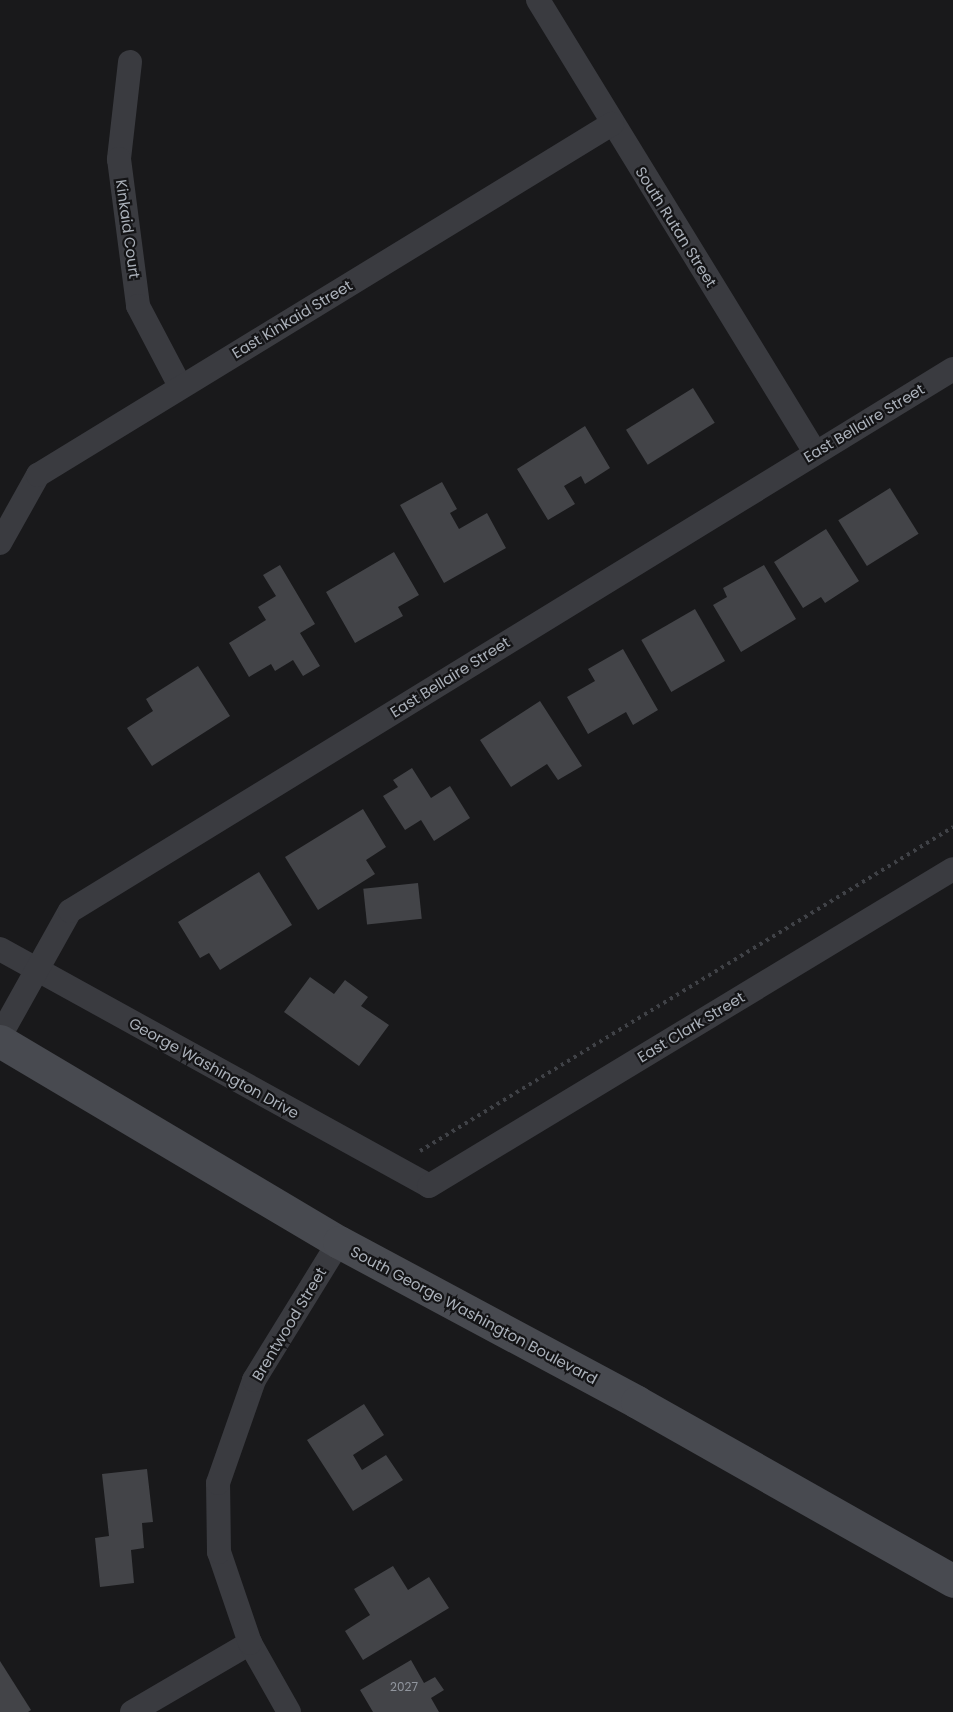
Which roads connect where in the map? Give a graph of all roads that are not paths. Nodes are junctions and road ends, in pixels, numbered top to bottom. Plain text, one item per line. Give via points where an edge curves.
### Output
1 (538, 0) edge
2 (130, 62) dead end
3 (612, 124) junction
4 (953, 369) edge
5 (180, 386) junction
6 (815, 452) junction
7 (0, 543) edge
8 (953, 869) edge
9 (0, 949) edge
10 (37, 970) junction
11 (0, 1036) edge
12 (0, 1041) edge
13 (429, 1186) joint
14 (339, 1242) junction
15 (953, 1581) edge
16 (250, 1642) junction
17 (132, 1712) edge
18 (289, 1712) edge

1 - 3 street, South Rutan Street
2 - 5 street, Kinkaid Court via 119,159 138,306
3 - 5 street, East Kinkaid Street
3 - 6 street, South Rutan Street
4 - 6 street, East Bellaire Street
5 - 7 street, East Kinkaid Street via 38,475
6 - 10 street, East Bellaire Street via 70,911
8 - 13 street, East Clark Street
9 - 10 street, George Washington Drive
10 - 11 street, East Bellaire Street
10 - 13 street, George Washington Drive
12 - 14 street, South George Washington Boulevard
14 - 15 street, South George Washington Boulevard via 637,1402
14 - 16 street, Brentwood Street via 254,1380 218,1483 219,1552
16 - 17 street
16 - 18 street, Brentwood Street

